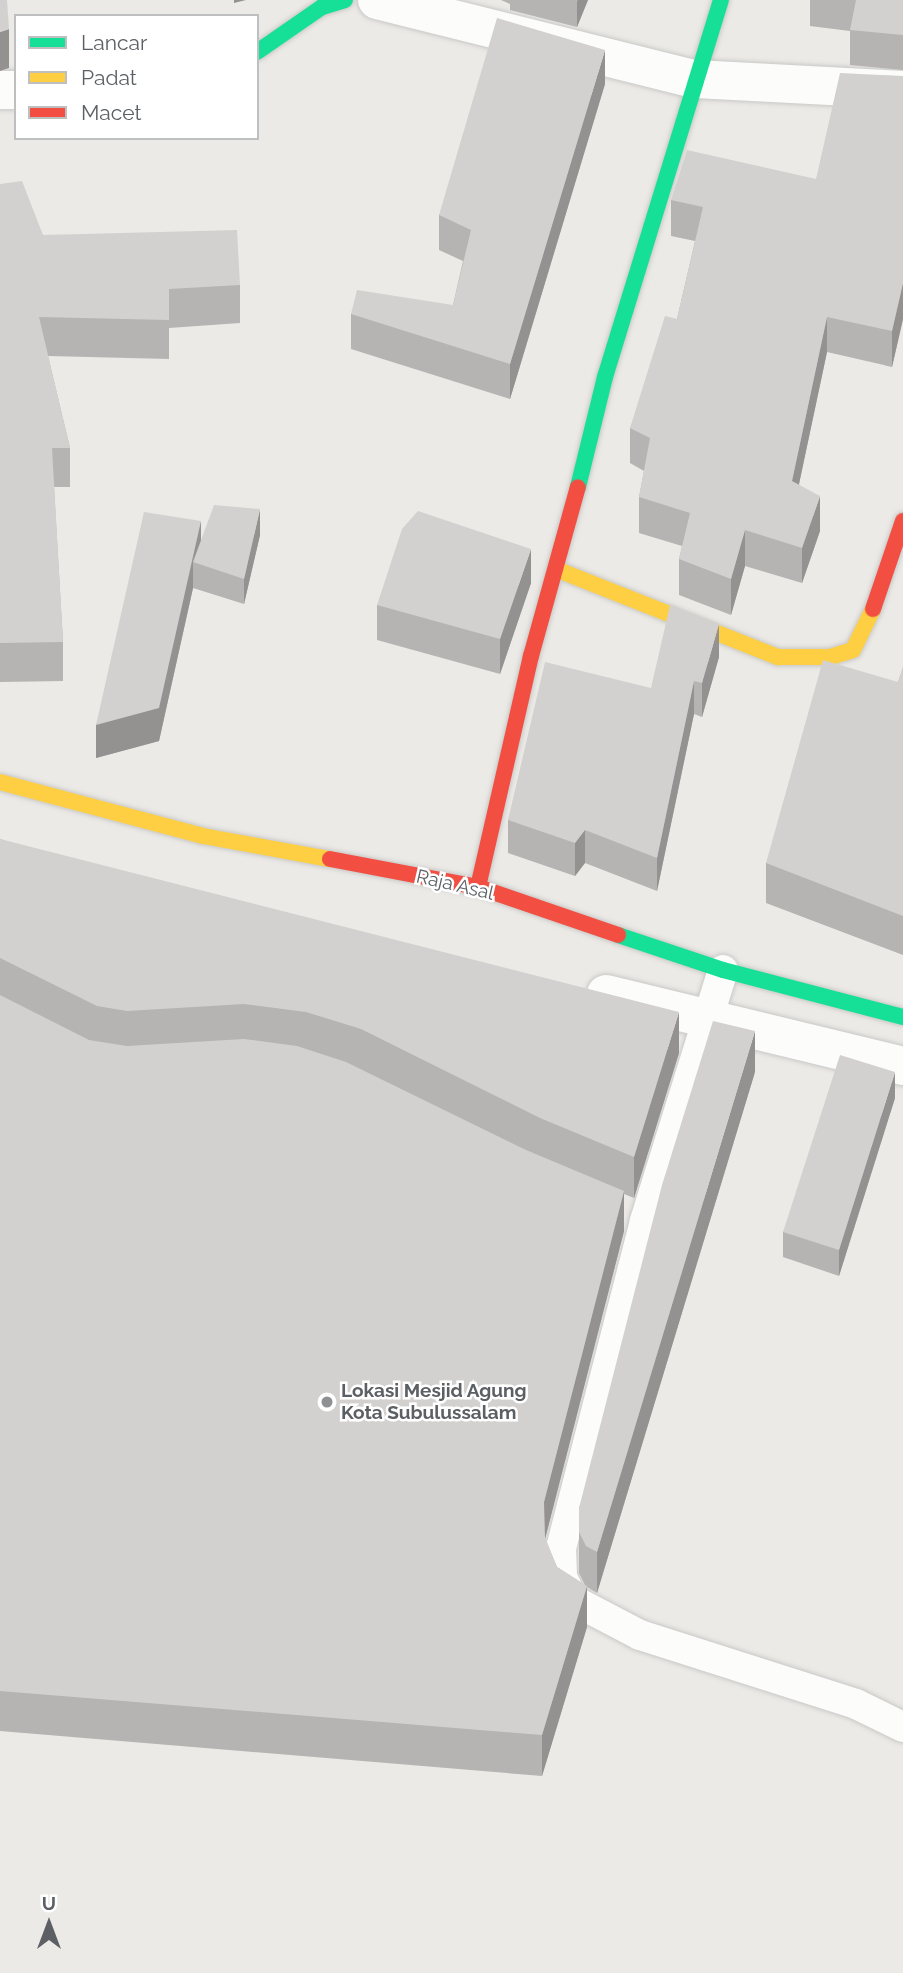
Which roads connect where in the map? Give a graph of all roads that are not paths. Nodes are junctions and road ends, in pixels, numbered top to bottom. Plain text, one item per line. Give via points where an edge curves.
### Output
1 (345, 0) edge
2 (377, 0) edge
3 (721, 0) edge
4 (259, 51) edge
5 (695, 79) junction
6 (903, 90) edge
7 (903, 522) edge
8 (558, 570) junction
9 (0, 782) edge
10 (478, 887) junction
11 (723, 970) junction
12 (566, 985) edge
13 (903, 1017) edge
14 (711, 1019) junction
15 (903, 1066) edge
16 (903, 1727) edge

1 - 4 street via 322,7
2 - 5 street
3 - 5 street
5 - 6 street
5 - 8 street via 605,377
7 - 8 street via 867,627 853,650 830,657 778,657
8 - 10 street via 531,656
9 - 10 street, Raja Asal via 203,836
10 - 11 street, Raja Asal
11 - 13 street, Raja Asal
11 - 14 lane
12 - 14 street
14 - 15 street
14 - 16 lane via 634,1216 561,1547 562,1577 573,1600 640,1635 856,1704

